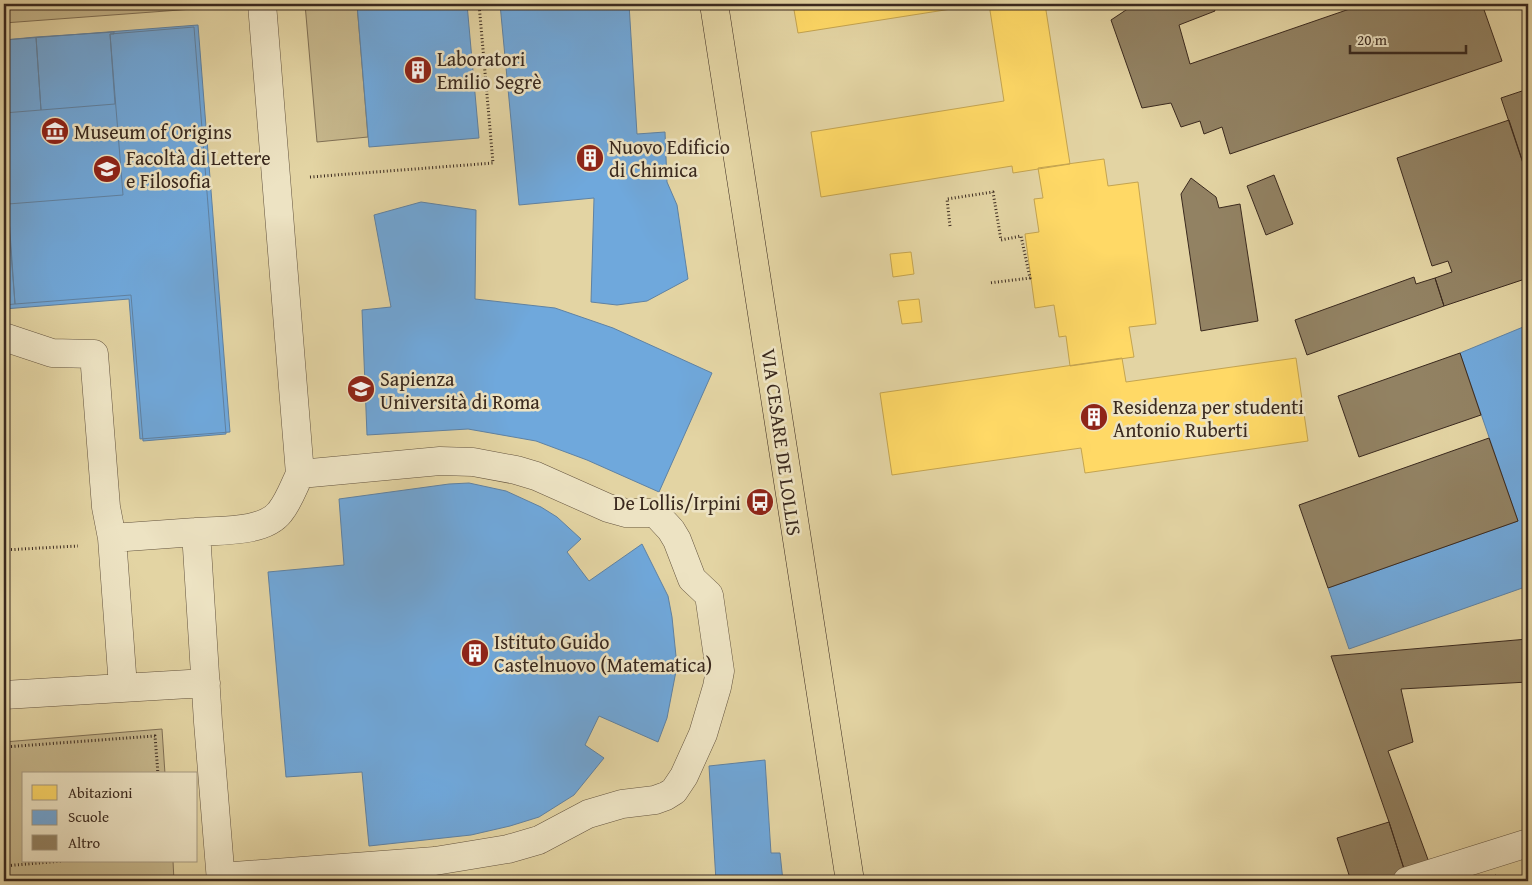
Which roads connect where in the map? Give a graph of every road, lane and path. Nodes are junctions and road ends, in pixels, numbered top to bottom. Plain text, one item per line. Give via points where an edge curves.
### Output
1 (262, 4) edge
2 (479, 4) edge
3 (714, 4) edge
4 (277, 179) junction
5 (950, 226) dead end
6 (989, 283) dead end
7 (4, 336) edge
8 (300, 474) junction
9 (196, 532) junction
10 (112, 541) junction
11 (4, 550) edge
12 (206, 683) junction
13 (123, 687) junction
14 (4, 695) edge
15 (4, 747) edge
16 (158, 772) edge
17 (1528, 843) edge
18 (50, 862) edge
19 (4, 866) edge
20 (221, 879) edge
21 (850, 881) edge
22 (1407, 881) edge

1 - 4 street
2 - 4 path via 493,164
3 - 21 main road, VIA CESARE DE LOLLIS
4 - 8 street
5 - 6 path via 946,199 993,192 1001,240 1021,236 1030,278
7 - 10 street via 52,353 94,354 106,507
8 - 9 street via 281,511 272,520 238,529
8 - 20 street via 440,460 473,462 536,476 608,508 658,516 677,540 692,579 709,594 720,671 717,687 703,734 684,776 666,796 588,814 540,840 508,849 435,861
9 - 10 street
9 - 12 street
10 - 11 path
10 - 13 street
12 - 13 street
12 - 20 street
13 - 14 street
15 - 16 path via 155,736
17 - 22 street
18 - 19 path

